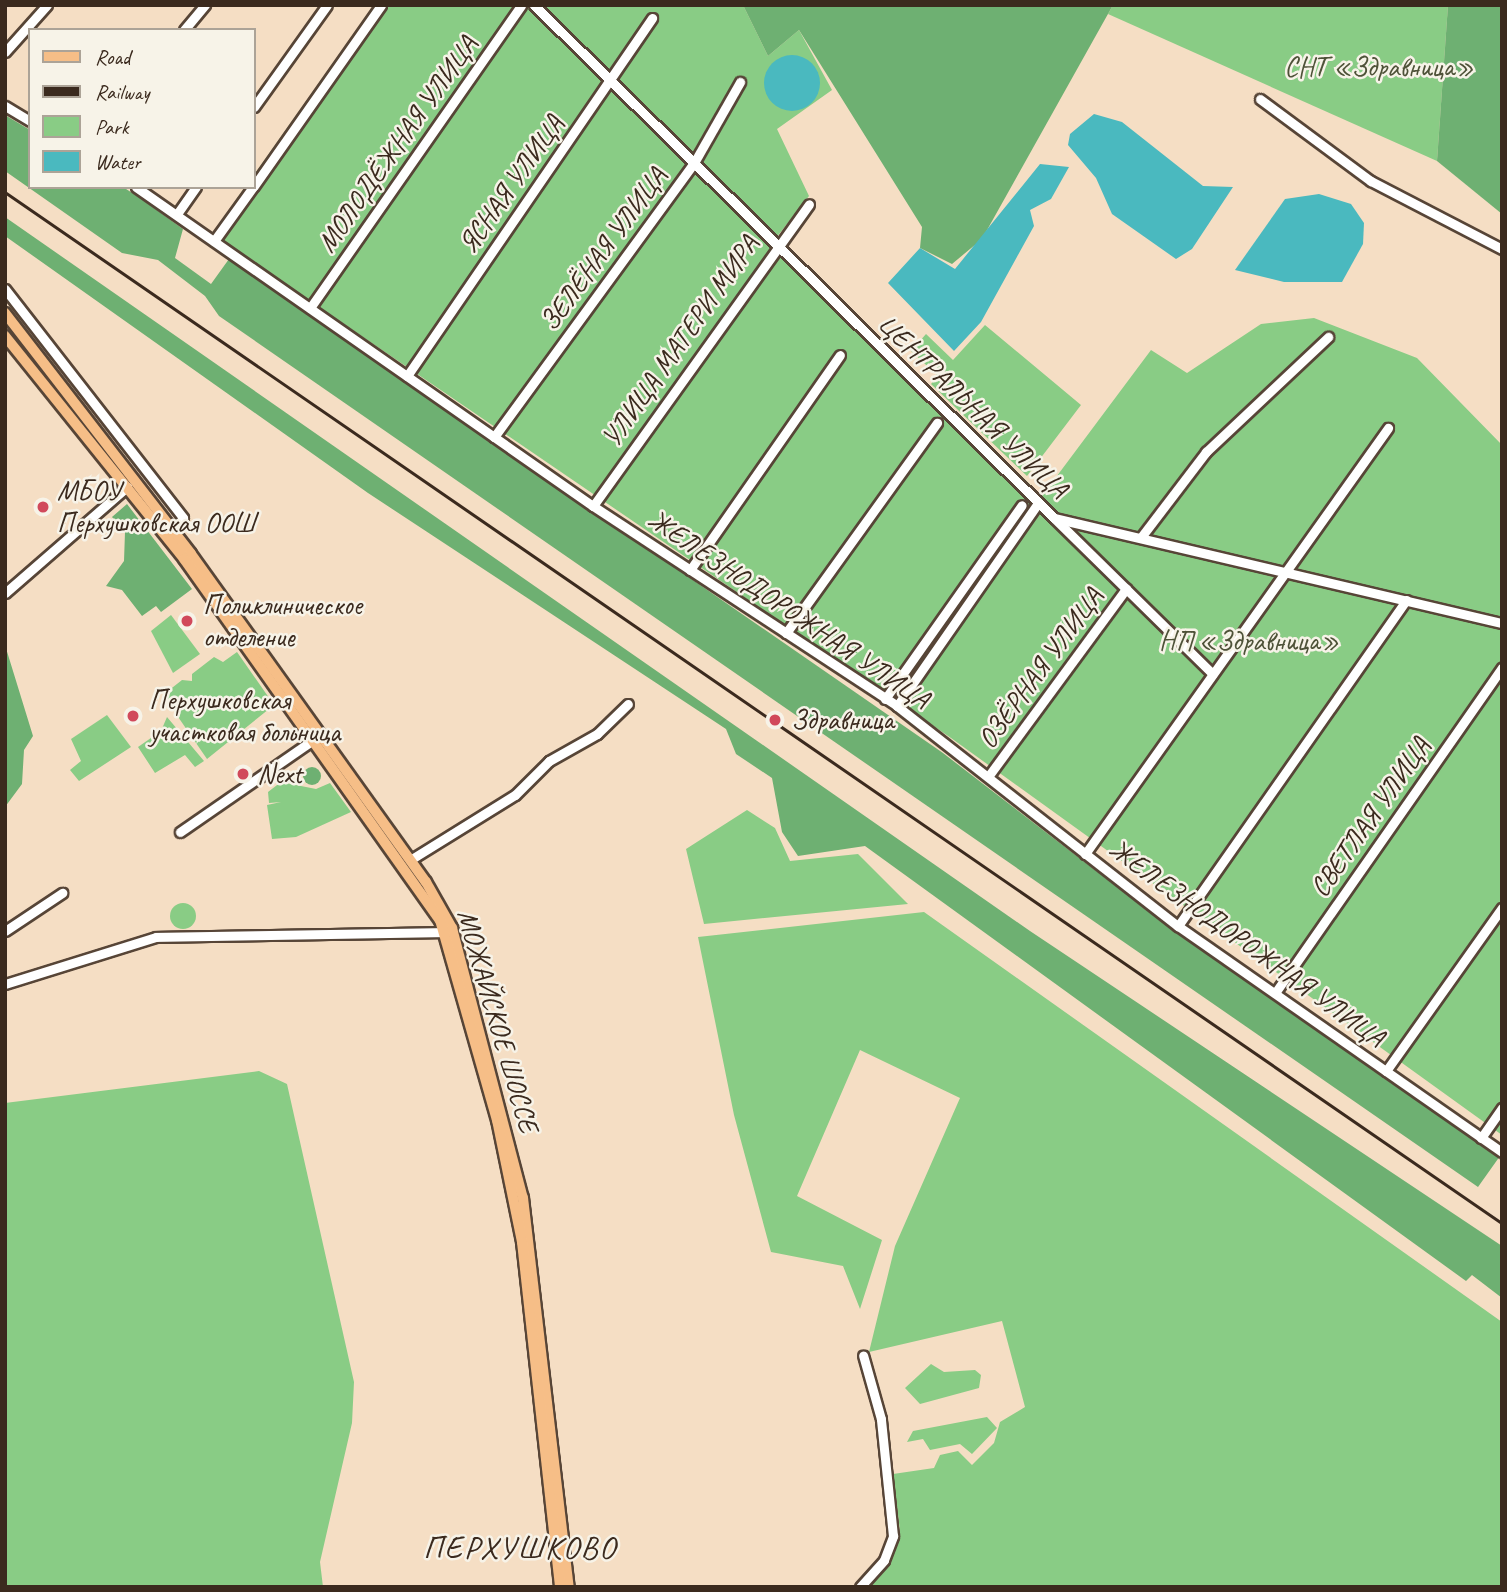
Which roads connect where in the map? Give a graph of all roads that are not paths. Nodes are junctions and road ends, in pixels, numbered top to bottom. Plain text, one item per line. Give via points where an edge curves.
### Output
1 (47, 5) edge
2 (205, 5) edge
3 (327, 5) edge
4 (381, 5) edge
5 (521, 5) edge
6 (534, 5) edge
7 (652, 18) dead end
8 (186, 28) edge
9 (5, 52) edge
10 (612, 81) junction
11 (740, 82) dead end
12 (1261, 99) dead end
13 (256, 104) edge
14 (5, 106) edge
15 (28, 120) edge
16 (695, 161) junction
17 (256, 182) edge
18 (139, 189) edge
19 (195, 189) edge
20 (251, 189) edge
21 (808, 204) dead end
22 (177, 214) junction
23 (214, 241) junction
24 (776, 242) junction
25 (1502, 249) edge
26 (5, 289) edge
27 (310, 308) junction
28 (5, 313) edge
29 (5, 335) edge
30 (1328, 337) dead end
31 (840, 355) dead end
32 (407, 376) junction
33 (937, 423) dead end
34 (1388, 428) dead end
35 (494, 437) junction
36 (127, 487) junction
37 (1038, 503) junction
38 (593, 506) junction
39 (1022, 506) dead end
40 (1054, 518) junction
41 (174, 532) junction
42 (1142, 536) junction
43 (690, 570) junction
44 (1284, 571) junction
45 (1126, 589) junction
46 (5, 593) edge
47 (1406, 600) junction
48 (1502, 623) edge
49 (786, 633) junction
50 (1502, 667) edge
51 (1213, 674) junction
52 (885, 699) junction
53 (628, 704) dead end
54 (897, 706) junction
55 (313, 740) junction
56 (990, 774) junction
57 (180, 832) dead end
58 (1085, 853) junction
59 (410, 860) junction
60 (62, 893) dead end
61 (1502, 908) edge
62 (1178, 926) junction
63 (5, 931) edge
64 (444, 932) junction
65 (5, 984) edge
66 (1275, 993) junction
67 (1386, 1071) junction
68 (1502, 1108) edge
69 (1481, 1138) junction
70 (1502, 1153) edge
71 (863, 1355) dead end
72 (560, 1587) edge
73 (569, 1587) edge
74 (860, 1587) edge

1 - 9 street
2 - 8 street
3 - 13 street
4 - 17 street
5 - 27 street, МОЛОДЁЖНАЯ УЛИЦА
6 - 10 street, ЦЕНТРАЛЬНАЯ УЛИЦА
7 - 10 street, ЯСНАЯ УЛИЦА
10 - 16 street, ЦЕНТРАЛЬНАЯ УЛИЦА
10 - 32 street, ЯСНАЯ УЛИЦА
11 - 16 street, ЗЕЛЁНАЯ УЛИЦА
12 - 25 street via 1371,180
14 - 15 street
16 - 24 street, ЦЕНТРАЛЬНАЯ УЛИЦА
16 - 35 street, ЗЕЛЁНАЯ УЛИЦА
18 - 22 street, ЖЕЛЕЗНОДОРОЖНАЯ УЛИЦА
19 - 22 street
20 - 23 street
21 - 24 street, УЛИЦА МАТЕРИ МИРА
22 - 23 street, ЖЕЛЕЗНОДОРОЖНАЯ УЛИЦА
23 - 27 street, ЖЕЛЕЗНОДОРОЖНАЯ УЛИЦА
24 - 37 street, ЦЕНТРАЛЬНАЯ УЛИЦА
24 - 38 street, УЛИЦА МАТЕРИ МИРА
26 - 41 street via 183,518
27 - 32 street, ЖЕЛЕЗНОДОРОЖНАЯ УЛИЦА
28 - 41 main road, МОЖАЙСКОЕ ШОССЕ
29 - 36 main road, МОЖАЙСКОЕ ШОССЕ
30 - 42 street via 1206,452
31 - 43 street
32 - 35 street, ЖЕЛЕЗНОДОРОЖНАЯ УЛИЦА
33 - 49 street
34 - 44 street
35 - 38 street, ЖЕЛЕЗНОДОРОЖНАЯ УЛИЦА
36 - 46 street
36 - 55 main road, МОЖАЙСКОЕ ШОССЕ
37 - 40 street, ЦЕНТРАЛЬНАЯ УЛИЦА
37 - 54 street
38 - 43 street, ЖЕЛЕЗНОДОРОЖНАЯ УЛИЦА
39 - 52 street
40 - 42 street, ЦЕНТРАЛЬНАЯ УЛИЦА
40 - 45 street
41 - 59 main road, МОЖАЙСКОЕ ШОССЕ
42 - 44 street, ЦЕНТРАЛЬНАЯ УЛИЦА
43 - 49 street, ЖЕЛЕЗНОДОРОЖНАЯ УЛИЦА
44 - 47 street, ЦЕНТРАЛЬНАЯ УЛИЦА
44 - 51 street
45 - 51 street
45 - 56 street, ОЗЁРНАЯ УЛИЦА
47 - 48 street, ЦЕНТРАЛЬНАЯ УЛИЦА
47 - 62 street
49 - 52 street, ЖЕЛЕЗНОДОРОЖНАЯ УЛИЦА
50 - 66 street, СВЕТЛАЯ УЛИЦА
51 - 58 street
52 - 54 street, ЖЕЛЕЗНОДОРОЖНАЯ УЛИЦА
53 - 59 street via 597,734 549,761 515,795
54 - 56 street, ЖЕЛЕЗНОДОРОЖНАЯ УЛИЦА
55 - 57 street
55 - 64 main road, МОЖАЙСКОЕ ШОССЕ
56 - 58 street, ЖЕЛЕЗНОДОРОЖНАЯ УЛИЦА
58 - 62 street, ЖЕЛЕЗНОДОРОЖНАЯ УЛИЦА
59 - 73 main road, МОЖАЙСКОЕ ШОССЕ via 452,928 517,1166
60 - 63 street
61 - 67 street
62 - 66 street, ЖЕЛЕЗНОДОРОЖНАЯ УЛИЦА
64 - 65 street via 156,937
64 - 72 main road, МОЖАЙСКОЕ ШОССЕ via 500,1132 522,1242
66 - 67 street, ЖЕЛЕЗНОДОРОЖНАЯ УЛИЦА
67 - 69 street, ЖЕЛЕЗНОДОРОЖНАЯ УЛИЦА
68 - 69 street
69 - 70 street, ЖЕЛЕЗНОДОРОЖНАЯ УЛИЦА
71 - 74 street via 881,1419 893,1536 884,1560

